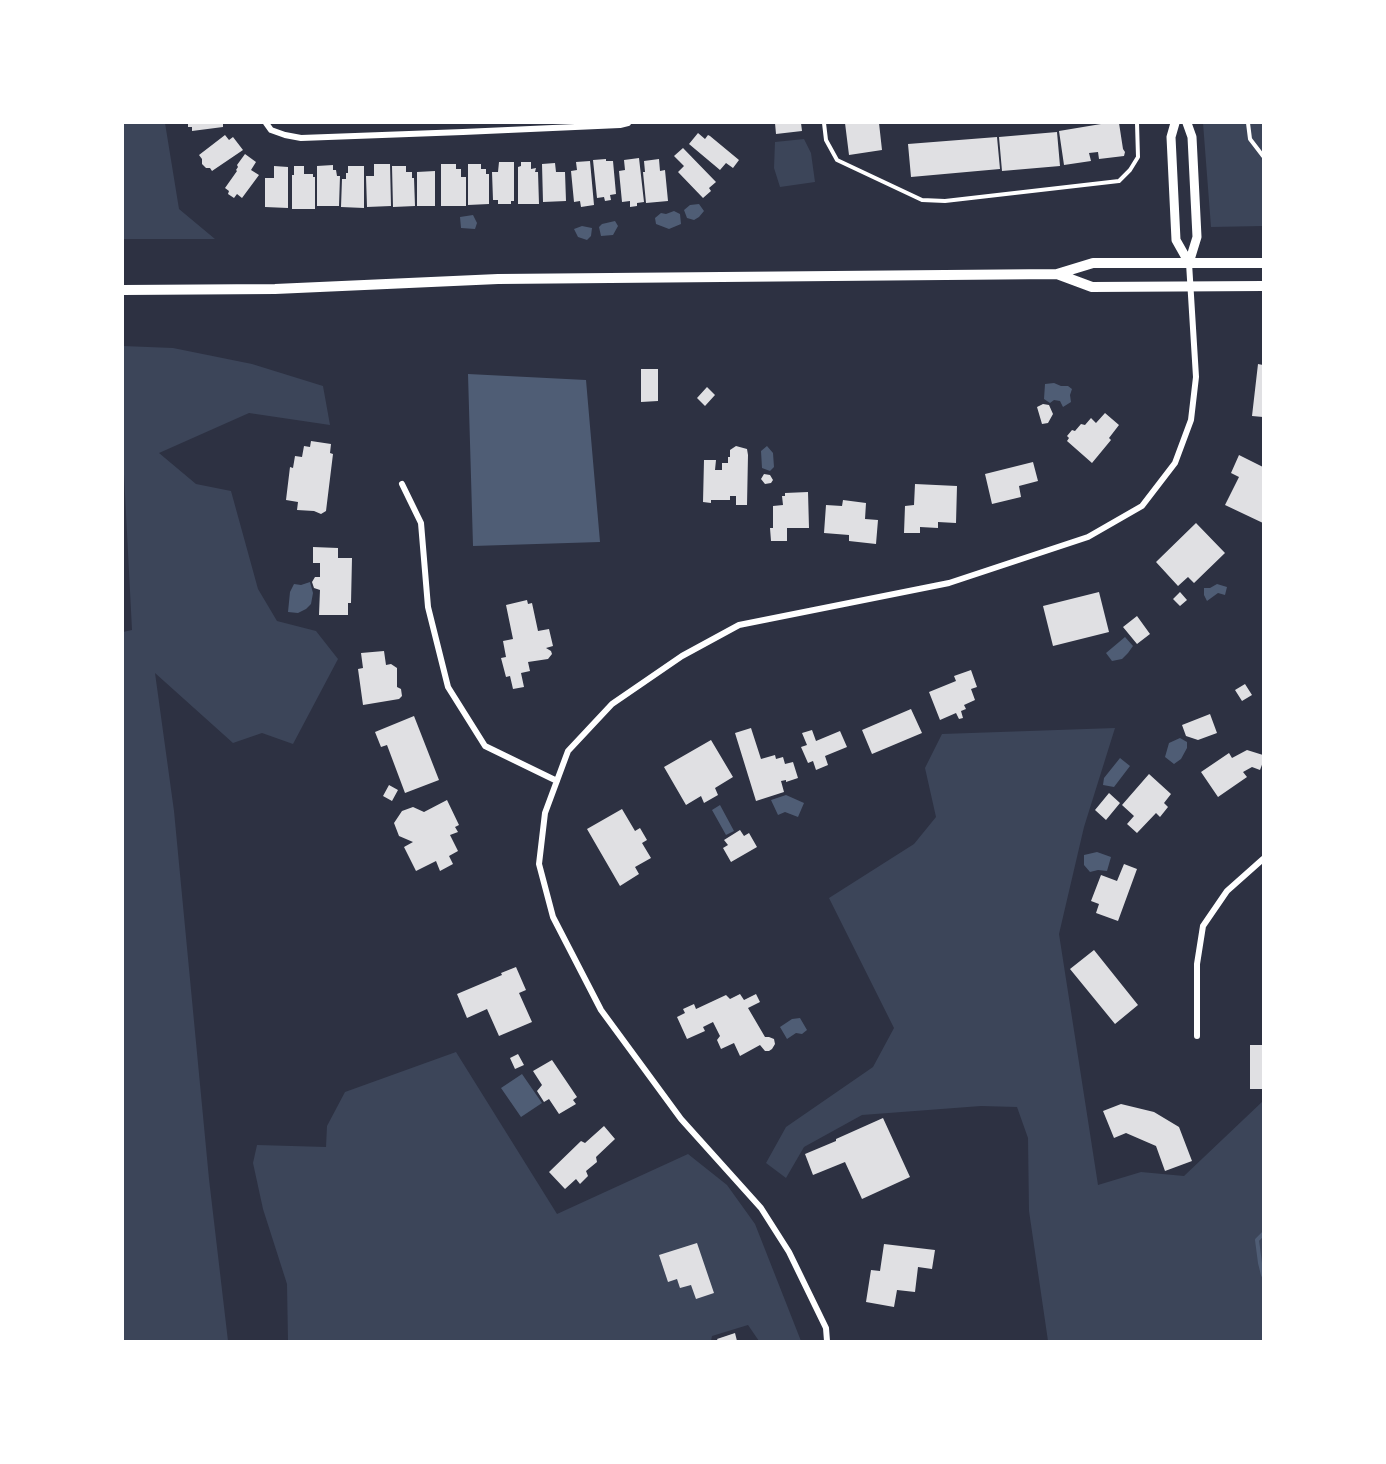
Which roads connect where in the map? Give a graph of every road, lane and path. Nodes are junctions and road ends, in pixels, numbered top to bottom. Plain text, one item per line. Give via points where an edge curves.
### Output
1 (266, 123) edge
2 (628, 123) edge
3 (824, 123) edge
4 (1137, 123) edge
5 (1175, 123) edge
6 (1187, 123) edge
7 (1248, 123) edge
8 (1263, 156) edge
9 (1189, 263) junction
10 (1263, 263) edge
11 (1057, 274) junction
12 (1190, 286) junction
13 (1263, 286) edge
14 (123, 290) edge
15 (402, 484) dead end
16 (557, 781) junction
17 (1263, 859) edge
18 (1197, 1036) dead end
19 (827, 1341) edge

1 - 2 street via 271,130 301,138
3 - 4 lane via 826,140 837,160 922,200 945,201 1119,181 1137,157
5 - 9 street via 1171,137 1176,240
6 - 9 street via 1192,137 1197,237
7 - 8 lane via 1250,139
9 - 10 main road
9 - 11 main road via 1093,263
9 - 12 street
11 - 12 main road via 1092,287
11 - 14 main road via 498,279 275,289
12 - 13 main road
12 - 16 street via 1196,377 1191,420 1175,463 1142,506 1088,537 949,583 739,625 682,656 612,704 567,751
15 - 16 street via 422,523 428,607 448,687 485,746
16 - 19 street via 545,813 539,864 553,917 601,1010 681,1119 761,1208 789,1252 826,1328
17 - 18 street via 1227,891 1203,926 1197,964

